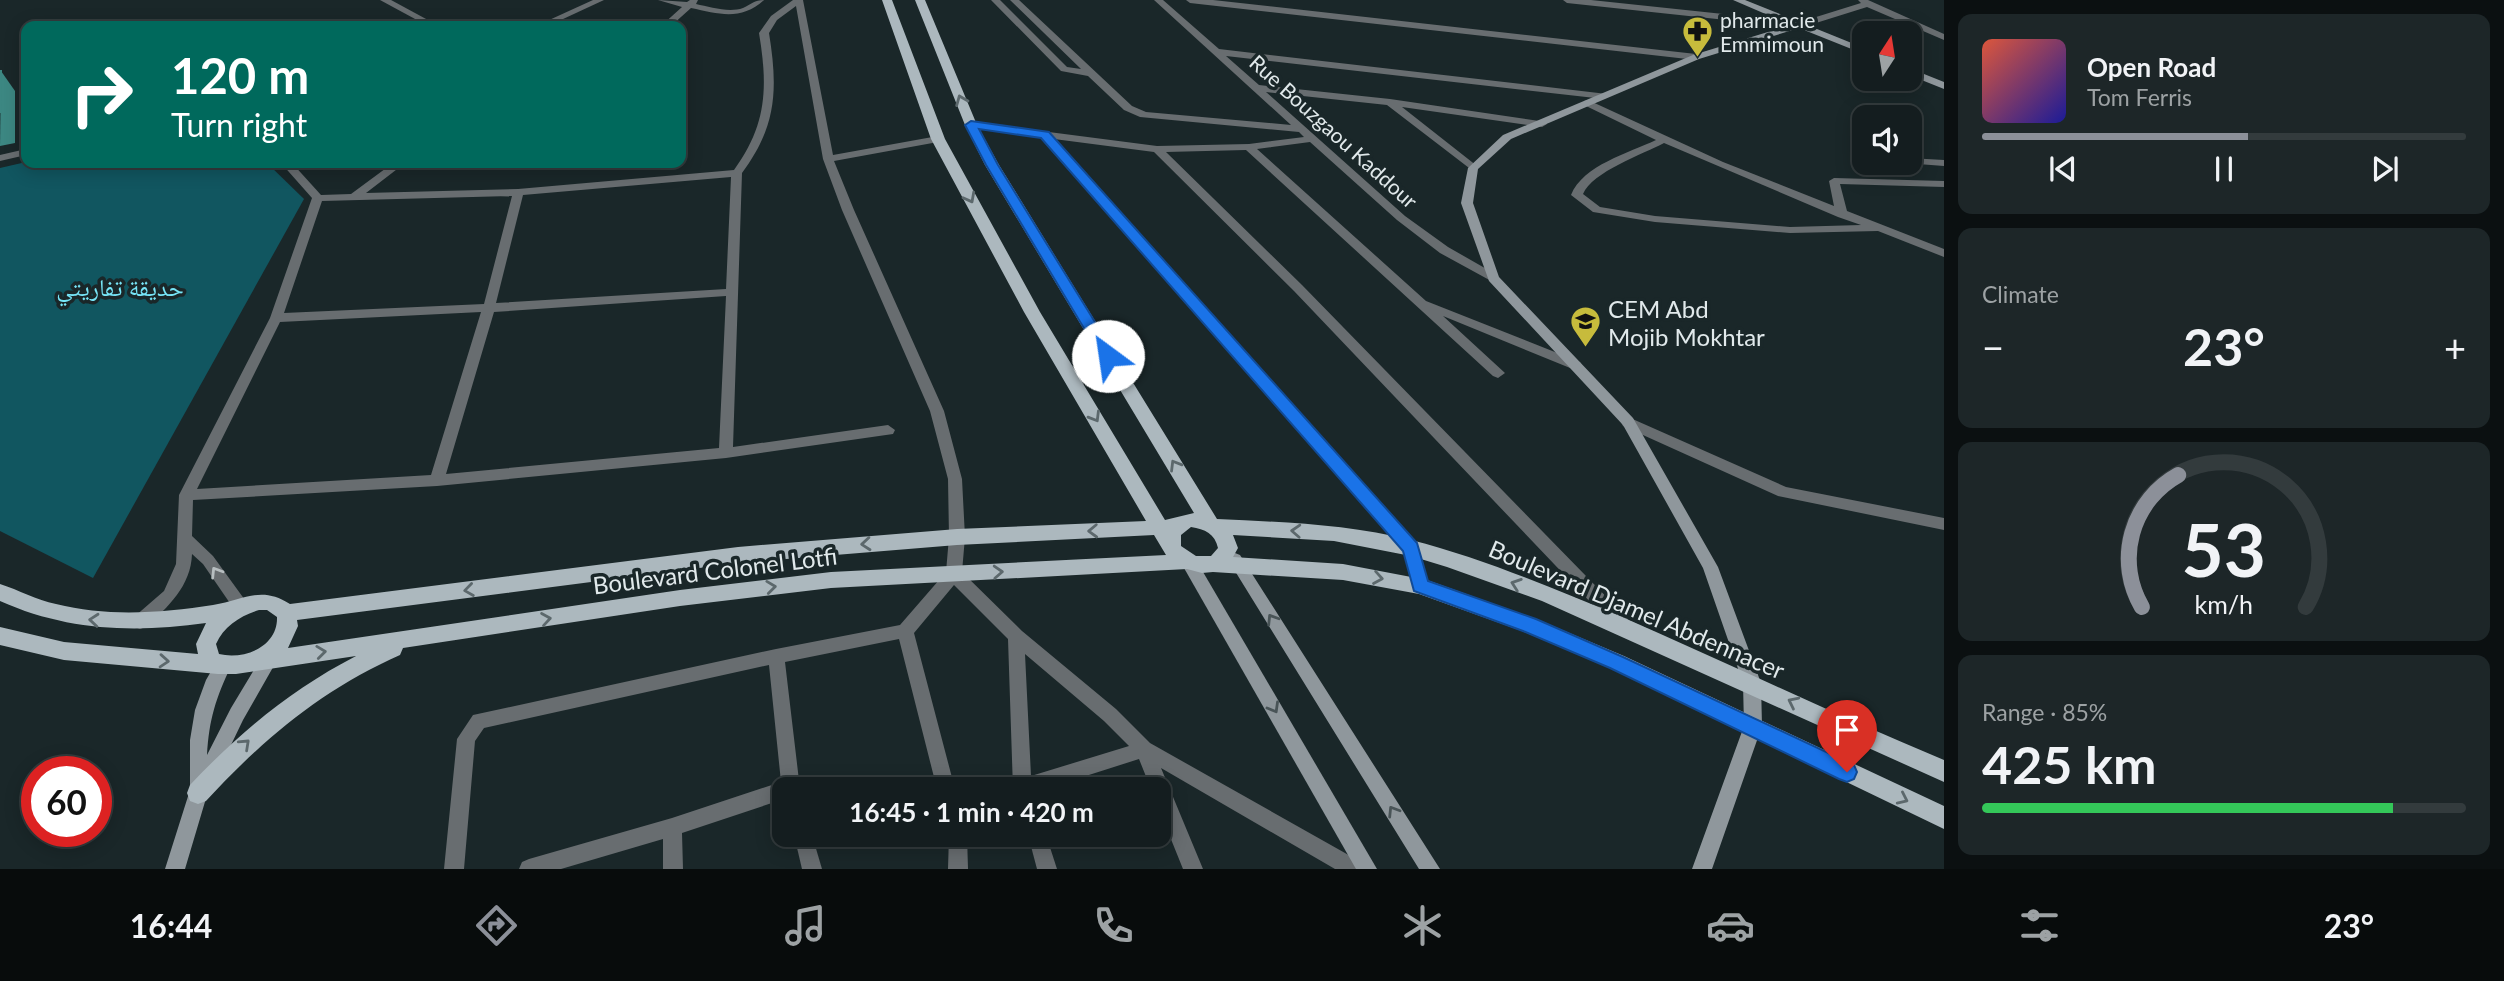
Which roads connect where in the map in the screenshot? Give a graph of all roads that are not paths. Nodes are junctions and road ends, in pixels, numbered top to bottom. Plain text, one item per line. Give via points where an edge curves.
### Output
1 (384, 0) edge
2 (600, 0) edge
3 (662, 0) edge
4 (760, 0) edge
5 (799, 0) edge
6 (887, 0) edge
7 (920, 0) edge
8 (995, 0) edge
9 (1014, 0) edge
10 (1158, 0) edge
11 (1190, 0) edge
12 (1567, 0) edge
13 (1737, 0) edge
14 (1865, 2) edge
15 (692, 3) edge
16 (424, 21) edge
17 (552, 21) edge
18 (672, 21) edge
19 (1800, 25) junction
20 (1944, 37) edge
21 (1852, 46) edge
22 (1217, 52) junction
23 (1696, 57) junction
24 (1090, 73) junction
25 (1922, 77) edge
26 (1944, 86) edge
27 (1256, 89) junction
28 (1604, 96) junction
29 (1390, 102) junction
30 (1588, 103) junction
31 (1542, 124) junction
32 (971, 125) junction
33 (1300, 129) junction
34 (1045, 135) junction
35 (938, 139) junction
36 (1312, 139) junction
37 (1661, 141) junction
38 (1250, 147) junction
39 (1157, 149) junction
40 (21, 153) edge
41 (0, 158) edge
42 (828, 159) junction
43 (1922, 162) edge
44 (1944, 163) edge
45 (291, 168) edge
46 (393, 168) edge
47 (1473, 168) junction
48 (737, 173) junction
49 (1944, 184) edge
50 (519, 192) junction
51 (354, 197) junction
52 (318, 198) junction
53 (1842, 215) junction
54 (1879, 228) junction
55 (1944, 253) edge
56 (1493, 278) junction
57 (734, 292) junction
58 (1416, 301) junction
59 (489, 308) junction
60 (276, 318) junction
61 (1575, 365) junction
62 (1499, 373) dead end
63 (1628, 422) junction
64 (888, 430) dead end
65 (726, 453) junction
66 (437, 480) junction
67 (186, 495) junction
68 (1944, 524) edge
69 (1168, 528) junction
70 (1217, 530) junction
71 (957, 537) junction
72 (187, 540) junction
73 (1411, 548) junction
74 (1183, 558) junction
75 (1214, 564) junction
76 (1237, 564) junction
77 (954, 574) junction
78 (1420, 586) junction
79 (0, 592) edge
80 (238, 608) junction
81 (287, 612) junction
82 (140, 622) junction
83 (1626, 629) junction
84 (905, 631) junction
85 (0, 636) edge
86 (1016, 636) junction
87 (418, 639) junction
88 (268, 654) junction
89 (776, 656) junction
90 (221, 665) junction
91 (1752, 683) junction
92 (1753, 726) junction
93 (1144, 749) junction
94 (1944, 771) edge
95 (787, 777) edge
96 (943, 777) edge
97 (1022, 777) edge
98 (1056, 777) edge
99 (198, 793) junction
100 (772, 794) edge
101 (1944, 818) edge
102 (672, 827) junction
103 (806, 847) edge
104 (958, 847) edge
105 (1041, 847) edge
106 (175, 869) edge
107 (454, 869) edge
108 (529, 869) edge
109 (673, 869) edge
110 (812, 869) edge
111 (958, 869) edge
112 (1047, 869) edge
113 (1193, 869) edge
114 (1354, 869) edge
115 (1367, 869) edge
116 (1430, 869) edge
117 (1702, 869) edge

1 - 16 street
2 - 17 street
3 - 15 street
4 - 15 street via 744,11 721,12
5 - 42 street
5 - 48 street via 774,18 765,33 767,122 754,153
6 - 35 main road
32 -> 7 main road
8 - 24 street via 1064,69
9 - 24 street
10 - 22 street, Rue Bouzgaou Kaddour
11 - 23 street
12 - 19 street
13 - 19 street
14 - 19 street
14 - 20 street
15 - 18 street
19 - 21 street
19 - 23 street
22 - 27 street, Rue Bouzgaou Kaddour
22 - 28 street
23 - 28 street
24 - 33 street via 1128,108 1144,115
25 - 26 street
27 - 29 street
27 - 33 street, Rue Bouzgaou Kaddour
28 - 30 street
29 - 31 street
29 - 47 street
30 - 31 street
30 - 37 street
31 - 47 street via 1507,137
32 - 34 street
70 -> 32 main road
33 - 36 street, Rue Bouzgaou Kaddour
34 - 39 street
34 - 73 street
35 - 42 street
35 -> 69 main road via 1032,312
36 - 38 street
36 - 56 street, Rue Bouzgaou Kaddour via 1401,218
37 - 53 street
37 - 54 street via 1600,171 1581,185 1577,195 1597,210 1655,219 1790,230
38 - 39 street
38 - 58 street
39 - 83 street via 1298,288
40 - 41 street
42 - 71 street via 937,411 955,479
43 - 44 street
45 - 52 street
46 - 51 street
47 - 56 street via 1467,203
48 - 50 street
48 - 57 street
49 - 53 street via 1834,181
50 - 51 street
50 - 59 street
51 - 52 street
52 - 60 street
53 - 54 street
54 - 55 street
56 - 61 street
57 - 59 street
57 - 65 street
58 - 61 street
58 - 62 street
59 - 60 street
59 - 66 street
60 - 67 street
61 - 63 street
63 - 68 street via 1783,492
63 - 91 street via 1710,568
64 - 65 street
65 - 66 street
66 - 67 street
67 - 72 street
69 - 70 main road, Boulevard Colonel Lotfi via 1191,520
69 -> 71 main road, Boulevard Colonel Lotfi
69 - 74 main road via 1170,541
73 -> 70 main road, Boulevard Djamel Abdennacer via 1334,533
70 - 75 main road via 1226,555
70 - 76 street
71 - 77 street
71 -> 81 main road, Boulevard Colonel Lotfi via 738,555
80 -> 72 street via 208,560
72 - 82 street via 184,564 170,595
73 - 78 street
83 -> 73 main road, Boulevard Djamel Abdennacer via 1549,595
74 - 75 main road, Boulevard Colonel Lotfi
77 -> 74 main road, Boulevard Colonel Lotfi
74 -> 115 street
75 - 76 main road
76 -> 78 main road via 1343,572
116 -> 76 street
77 - 84 street
77 - 86 street
87 -> 77 main road, Boulevard Colonel Lotfi via 680,598 831,580
78 - 92 main road via 1529,625
82 -> 79 main road via 62,616
80 - 81 main road via 271,602
80 - 82 main road
80 - 90 main road via 215,626 206,645 211,660
81 - 88 main road via 289,621
83 - 91 main road, Boulevard Djamel Abdennacer
84 - 89 street
84 - 96 street
85 -> 90 main road via 64,651
86 - 93 street
86 - 97 street
88 -> 87 main road, Boulevard Colonel Lotfi
99 -> 87 main road via 265,725 302,698 350,669
88 - 90 main road, Boulevard Colonel Lotfi
88 - 99 street
89 - 95 street
89 - 107 street via 479,720 466,739
90 - 99 street via 203,709
91 - 92 street
94 -> 91 main road, Boulevard Djamel Abdennacer
92 -> 101 main road
92 - 117 street
93 - 98 street
93 - 113 street
93 - 114 street
99 - 106 street
100 - 102 street
102 - 108 street
102 - 109 street
103 - 110 street
104 - 111 street
105 - 112 street

